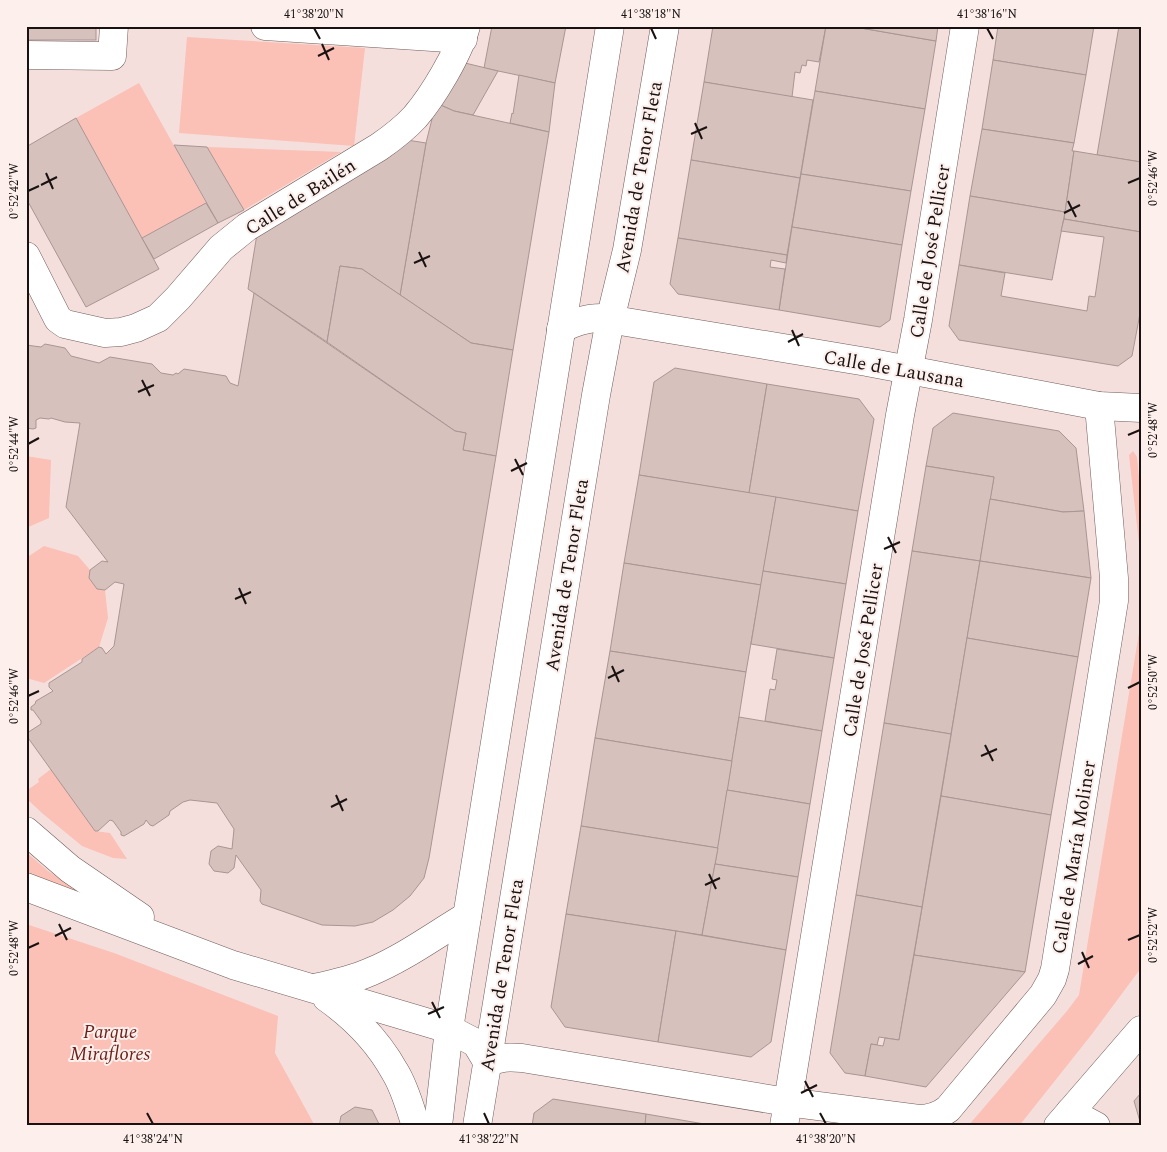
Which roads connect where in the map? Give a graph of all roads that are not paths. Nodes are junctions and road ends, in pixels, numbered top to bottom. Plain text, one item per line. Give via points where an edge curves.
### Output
1 (114, 26) edge
2 (265, 26) edge
3 (610, 26) edge
4 (665, 26) edge
5 (964, 26) edge
6 (465, 33) edge
7 (26, 55) edge
8 (26, 256) edge
9 (610, 320) junction
10 (561, 329) junction
11 (909, 369) junction
12 (1099, 406) junction
13 (1141, 408) edge
14 (26, 831) edge
15 (26, 887) edge
16 (467, 916) junction
17 (181, 944) junction
18 (314, 988) junction
19 (448, 1029) junction
20 (1141, 1030) edge
21 (488, 1063) junction
22 (785, 1114) edge
23 (1064, 1119) edge
24 (416, 1126) edge
25 (438, 1126) edge
26 (477, 1126) edge
27 (1096, 1126) edge

1 - 7 street via 112,56
2 - 6 street
3 - 10 street
4 - 9 street, Avenida de Tenor Fleta via 627,250
5 - 11 street, Calle de José Pellicer
6 - 8 street, Calle de Bailén via 431,94 415,117 399,132 232,238 158,318 121,332 105,333 65,324 58,319
9 - 10 street, Calle de Lausana via 588,318
9 - 11 street, Calle de Lausana
9 - 21 street, Avenida de Tenor Fleta
10 - 16 street
11 - 12 street, Calle de Lausana
11 - 22 street, Calle de José Pellicer
12 - 13 street, Calle de Lausana
12 - 22 street, Calle de María Moliner via 1114,601 1052,979 940,1115 919,1119
14 - 17 street via 84,879
15 - 17 street
16 - 18 street via 370,972
16 - 19 street
17 - 18 street via 233,965
18 - 19 street
18 - 24 street via 354,1019 375,1042 395,1072
19 - 21 street via 476,1043
19 - 25 street
20 - 23 street
21 - 22 street, Calle de María Moliner via 506,1057 522,1058
21 - 26 street, Avenida de Tenor Fleta
23 - 27 street

